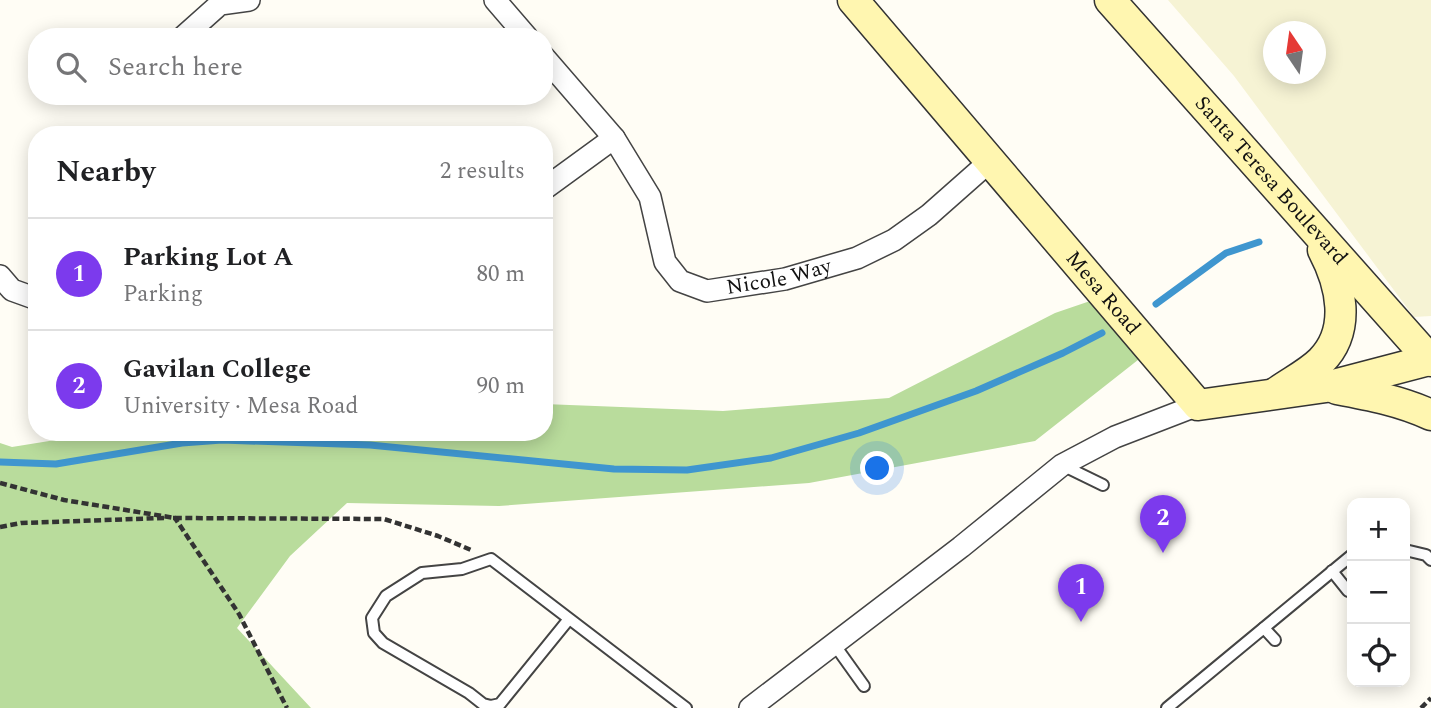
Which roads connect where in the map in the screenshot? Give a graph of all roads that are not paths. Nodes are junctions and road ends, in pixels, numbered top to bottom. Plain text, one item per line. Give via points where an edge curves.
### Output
1 (249, 0) edge
2 (495, 0) edge
3 (853, 0) edge
4 (1110, 0) edge
5 (193, 28) edge
6 (519, 28) edge
7 (553, 67) edge
8 (614, 138) junction
9 (989, 162) junction
10 (553, 182) edge
11 (1310, 225) junction
12 (6, 283) edge
13 (28, 294) edge
14 (1430, 360) edge
15 (1326, 387) junction
16 (1274, 394) junction
17 (1198, 405) junction
18 (1431, 415) edge
19 (1062, 465) junction
20 (1103, 485) dead end
21 (1410, 551) edge
22 (1347, 559) edge
23 (1431, 560) edge
24 (1332, 571) junction
25 (1347, 589) edge
26 (569, 619) junction
27 (1264, 628) junction
28 (1275, 640) dead end
29 (834, 644) junction
30 (864, 686) dead end
31 (686, 708) edge
32 (750, 708) edge
33 (1167, 708) edge

1 - 5 street via 220,4
2 - 6 street
3 - 9 street, Mesa Road
4 - 11 street, Santa Teresa Boulevard
7 - 8 street, Nicole Way
8 - 9 street, Nicole Way via 650,197 665,262 680,281 707,291 785,279 858,258 929,215
8 - 10 street
9 - 17 street, Mesa Road
11 - 14 street, Santa Teresa Boulevard
11 - 16 street via 1331,265 1342,319 1337,338 1322,360
12 - 13 street
14 - 15 street
15 - 16 street
15 - 18 street via 1381,397
16 - 17 street
17 - 19 street via 1115,437
19 - 20 lane
19 - 29 street
21 - 23 lane
22 - 24 lane
24 - 25 lane
24 - 27 lane
26 - 26 lane via 491,559 462,569 422,573 386,596 372,618 374,633 383,643 491,706 500,705
26 - 31 lane
27 - 28 lane
27 - 33 lane
29 - 30 lane
29 - 32 street

